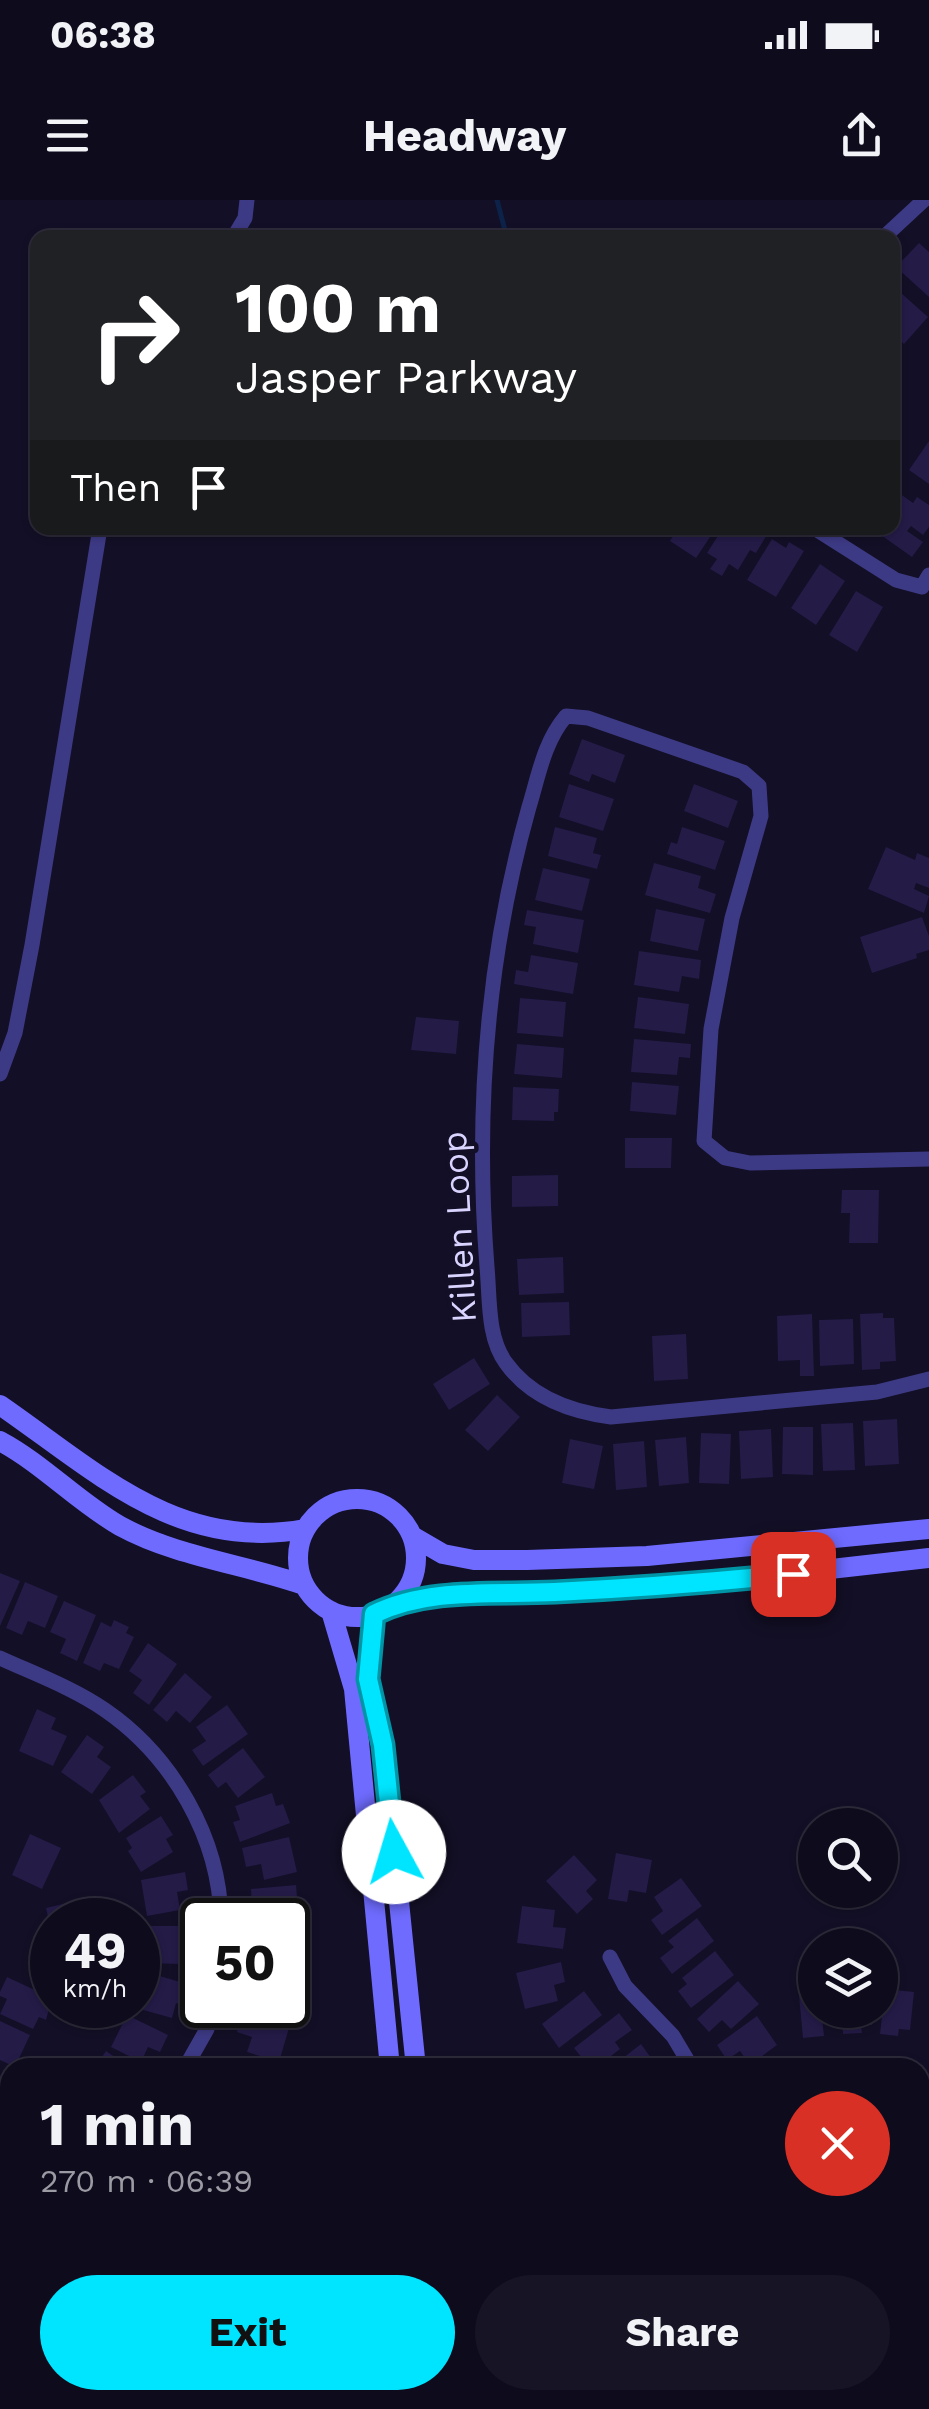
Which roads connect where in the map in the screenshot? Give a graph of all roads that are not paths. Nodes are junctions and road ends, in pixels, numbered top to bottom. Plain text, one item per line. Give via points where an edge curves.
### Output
1 (248, 200) edge
2 (924, 200) edge
3 (238, 230) edge
4 (892, 230) edge
5 (99, 535) edge
6 (825, 535) edge
7 (926, 581) edge
8 (0, 1074) edge
9 (929, 1159) edge
10 (929, 1379) edge
11 (0, 1405) edge
12 (0, 1442) edge
13 (305, 1529) junction
14 (929, 1529) edge
15 (412, 1536) junction
16 (929, 1558) edge
17 (304, 1585) junction
18 (331, 1611) junction
19 (381, 1611) junction
20 (0, 1658) edge
21 (219, 1898) edge
22 (610, 1957) dead end
23 (207, 2028) edge
24 (191, 2058) edge
25 (389, 2058) edge
26 (415, 2058) edge
27 (686, 2058) edge

1 - 3 street
2 - 4 street
5 - 8 street via 32,944 15,1034
6 - 7 street via 896,580
9 - 10 street, Killen Loop via 750,1163 725,1158 704,1141 710,1030 761,816 759,786 744,772 566,716 550,735 517,851 488,1021 482,1200 492,1331 506,1363 554,1404 612,1417 877,1392
11 - 13 main road via 149,1508 218,1532
12 - 17 main road via 120,1526 177,1550
13 - 15 main road via 332,1503 370,1499 388,1507
13 - 17 main road via 298,1547
14 - 15 main road via 647,1556 527,1560 444,1554
15 - 19 main road via 413,1576 404,1594
16 - 19 main road via 688,1585 443,1595
17 - 18 main road
18 - 19 main road via 359,1617
18 - 25 main road via 354,1689
19 - 26 main road via 368,1679 383,1745
20 - 21 street via 106,1710 145,1744 182,1789 206,1838
22 - 27 street
23 - 24 street

